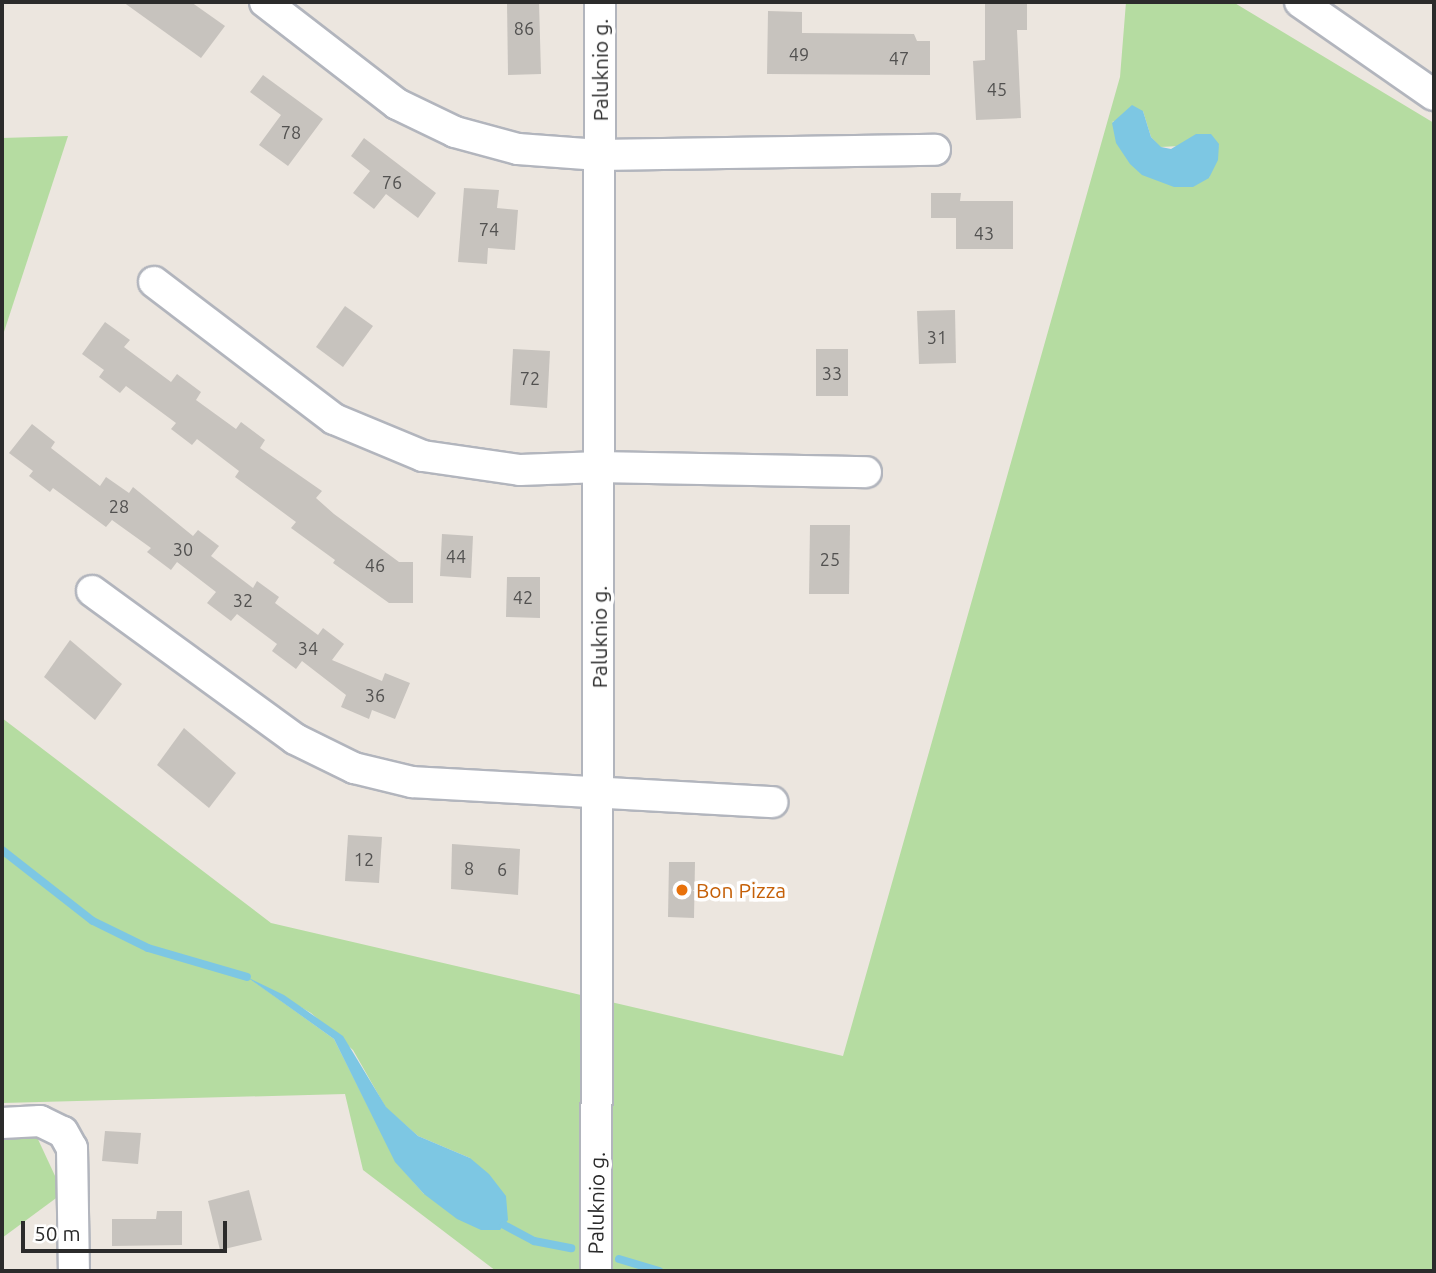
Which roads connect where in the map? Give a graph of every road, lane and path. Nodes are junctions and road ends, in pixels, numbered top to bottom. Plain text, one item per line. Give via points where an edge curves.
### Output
1 (265, 2) edge
2 (600, 2) edge
3 (1300, 2) edge
4 (1434, 95) edge
5 (934, 150) dead end
6 (599, 155) junction
7 (154, 282) dead end
8 (600, 467) junction
9 (866, 472) dead end
10 (92, 591) dead end
11 (599, 795) junction
12 (772, 802) dead end
13 (2, 1123) edge
14 (74, 1271) edge
15 (596, 1271) edge

1 - 6 street via 397,103 455,132 518,149
2 - 6 street, Paluknio g.
3 - 4 street
5 - 6 street
6 - 8 street, Paluknio g.
7 - 8 street via 334,419 423,456 520,470
8 - 9 street
8 - 11 street, Paluknio g.
10 - 11 street via 295,739 354,768 412,782
11 - 12 street
11 - 15 street, Paluknio g.
13 - 14 street via 40,1121 64,1132 72,1148

